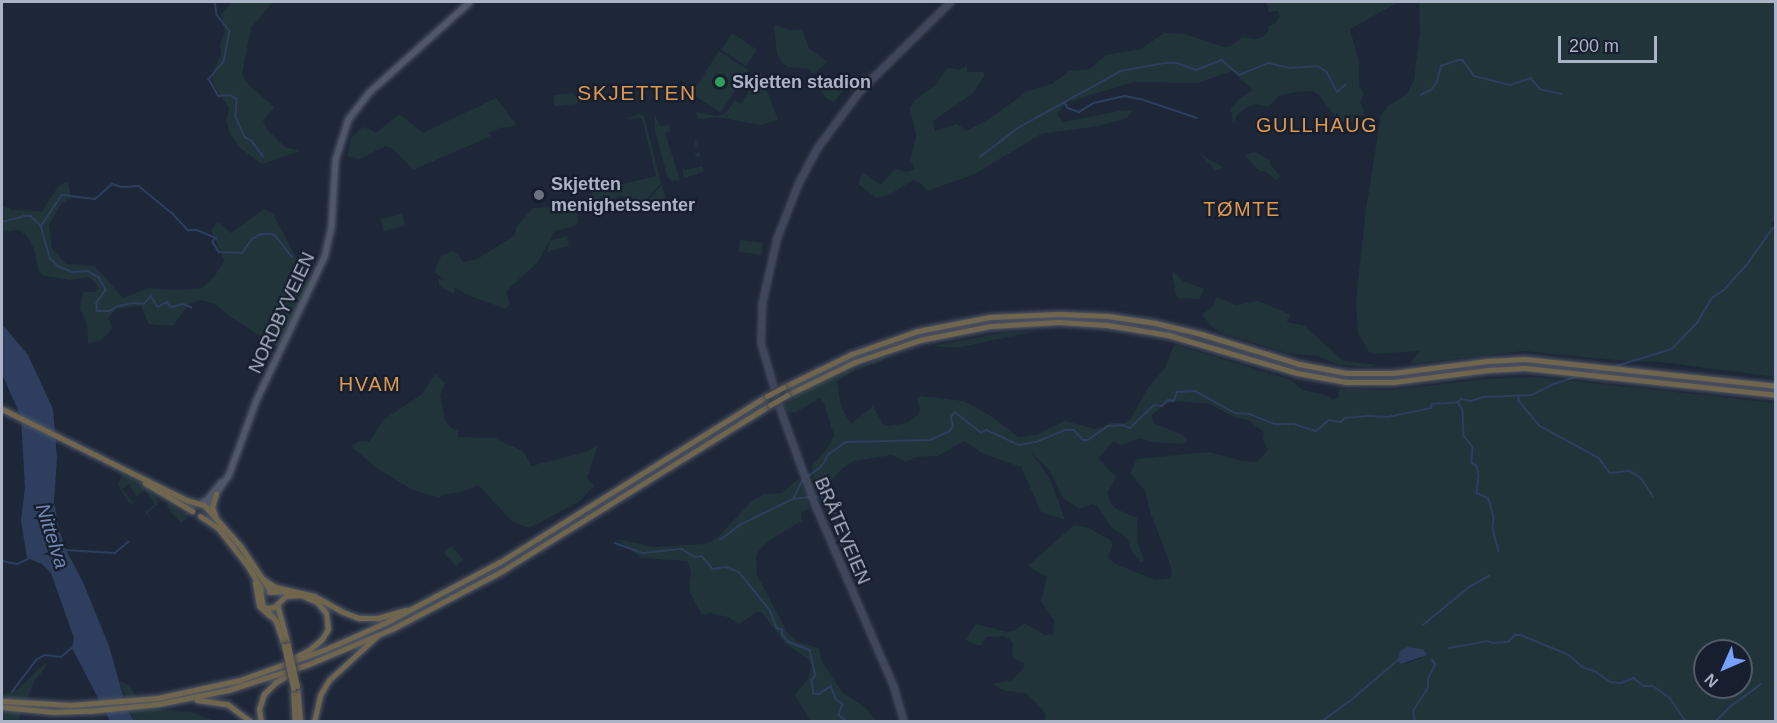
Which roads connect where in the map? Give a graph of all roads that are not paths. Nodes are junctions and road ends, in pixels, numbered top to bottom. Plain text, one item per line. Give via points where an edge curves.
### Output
1 (469, 2) edge
2 (951, 2) edge
3 (1776, 386) edge
4 (1776, 395) edge
5 (2, 409) edge
6 (232, 468) junction
7 (132, 474) junction
8 (216, 494) junction
9 (202, 506) junction
10 (192, 511) junction
11 (200, 516) junction
12 (221, 524) junction
13 (251, 571) junction
14 (258, 573) junction
15 (300, 592) junction
16 (272, 593) junction
17 (262, 597) junction
18 (277, 603) junction
19 (418, 607) junction
20 (267, 608) junction
21 (276, 621) junction
22 (377, 635) junction
23 (286, 645) junction
24 (309, 664) junction
25 (257, 675) junction
26 (295, 687) junction
27 (2, 701) edge
28 (177, 701) junction
29 (148, 703) junction
30 (2, 707) edge
31 (72, 708) junction
32 (251, 722) edge
33 (261, 722) edge
34 (295, 722) edge
35 (300, 722) edge
36 (315, 722) edge
37 (904, 722) edge

1 - 6 main road, NORDBYVEIEN via 365,97 346,124 335,160 331,227 324,257 259,393
2 - 37 main road, BRÅTEVEIEN via 861,90 811,159 790,203 763,296 763,348 795,453 894,687
3 - 19 highway, bridge via 1533,360 1487,361 1393,374 1346,373 1299,364 1155,323 1108,316 990,317 918,331 852,354 784,387 551,532
4 - 22 highway, bridge via 1525,368 1393,382 1346,382 1297,373 1161,333 1059,322 991,326 929,337 855,362 788,395 526,557
5 - 7 highway
6 - 8 main road, NORDBYVEIEN
6 - 9 main road, NORDBYVEIEN
7 - 9 highway
7 - 10 highway
8 - 9 main road, NORDBYVEIEN
8 - 12 highway via 212,509
9 - 10 highway
9 - 11 highway
9 - 12 highway
10 - 11 highway
11 - 13 highway via 223,533
12 - 14 highway
13 - 17 highway
13 - 21 highway via 259,606
14 - 15 highway via 272,586
14 - 16 highway
15 - 16 highway
15 - 19 highway via 359,618 378,618
16 - 17 highway
16 - 18 highway
17 - 20 highway
18 - 20 highway
18 - 23 highway
18 - 25 highway via 293,595 311,599 326,613 328,629 314,647
19 - 25 highway via 351,639
20 - 21 highway
21 - 23 highway
22 - 24 highway
22 - 36 highway via 328,680 318,698
23 - 26 highway, bridge
24 - 28 highway via 228,690
24 - 33 highway via 266,691 259,705
25 - 29 highway
26 - 34 highway
26 - 35 highway
27 - 31 highway
28 - 29 highway
28 - 32 highway via 223,702
29 - 31 highway
30 - 31 highway

